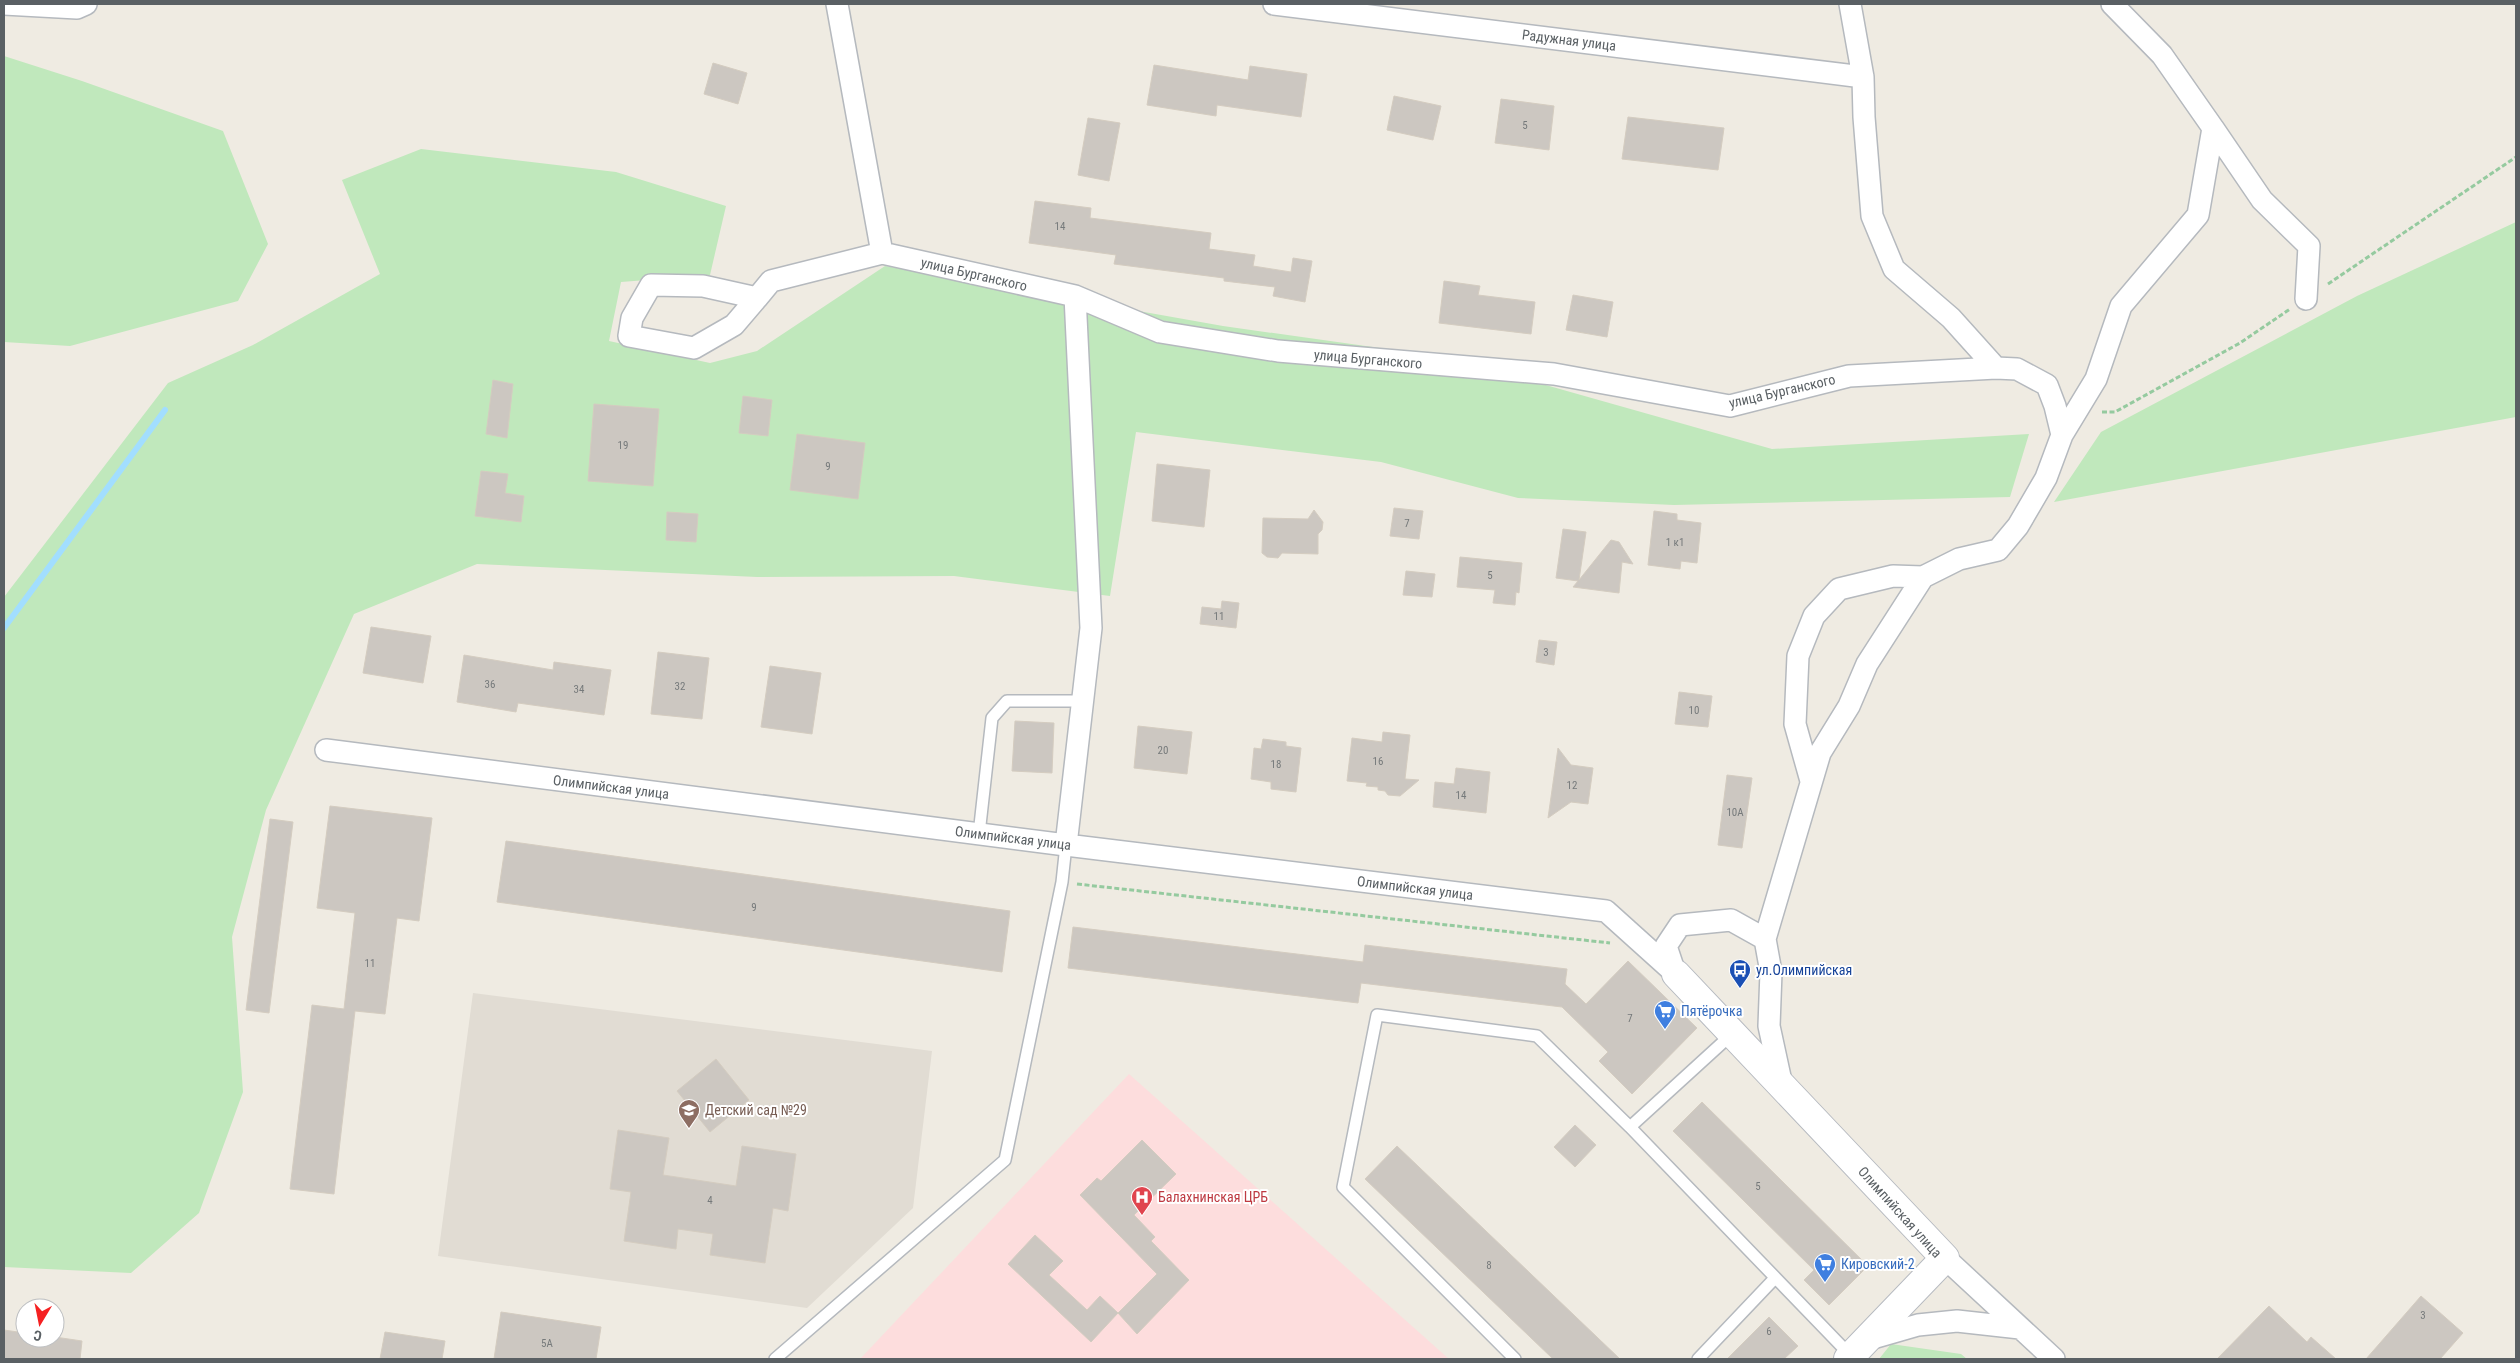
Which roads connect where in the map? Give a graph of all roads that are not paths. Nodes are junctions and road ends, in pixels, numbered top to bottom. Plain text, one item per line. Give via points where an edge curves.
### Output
1 (4, 4) edge
2 (86, 4) edge
3 (837, 4) edge
4 (1274, 4) edge
5 (1850, 4) edge
6 (2112, 4) edge
7 (1863, 77) junction
8 (2213, 128) junction
9 (882, 253) junction
10 (1075, 296) junction
11 (757, 298) junction
12 (2306, 299) dead end
13 (1996, 368) junction
14 (2062, 435) junction
15 (1924, 577) junction
16 (1082, 701) junction
17 (326, 750) dead end
18 (1811, 781) junction
19 (979, 834) junction
20 (1066, 845) junction
21 (1764, 939) junction
22 (1676, 974) junction
23 (1732, 1034) junction
24 (1782, 1086) junction
25 (1630, 1128) junction
26 (1945, 1258) junction
27 (1775, 1278) junction
28 (2020, 1328) junction
29 (1855, 1352) edge
30 (775, 1359) edge
31 (1515, 1359) edge
32 (1698, 1359) edge
33 (2054, 1359) edge

1 - 2 street via 77,8
3 - 9 street
4 - 7 street, Радужная улица
5 - 7 street
6 - 8 street via 2162,55
7 - 13 street via 1872,216 1894,269 1951,318
8 - 12 street via 2262,200 2309,246
8 - 14 street via 2198,214 2121,306 2096,379
9 - 10 street, улица Бурганского
9 - 11 street, улица Бурганского via 771,281
10 - 13 street, улица Бурганского via 1160,332 1278,351 1554,374 1730,406 1849,376
10 - 16 street via 1091,628
11 - 11 street, улица Бурганского via 703,286 651,285 632,318 629,336 694,348 734,325
13 - 14 street, улица Бурганского via 2018,369 2047,385 2056,406
14 - 15 street via 2046,478 2018,526 1998,550 1959,559
15 - 18 street via 1868,664 1849,706 1820,753
15 - 18 street via 1893,576 1839,589 1814,616 1798,656 1794,724
16 - 19 lane via 1007,701 992,718
16 - 20 street
17 - 19 street, Олимпийская улица
18 - 21 street
19 - 20 street, Олимпийская улица
20 - 22 street, Олимпийская улица via 1606,911
20 - 30 lane via 1062,882 1005,1160
21 - 22 street, Олимпийская улица via 1731,920 1680,925 1666,946
21 - 24 street via 1770,972 1770,1026
22 - 23 street, Олимпийская улица
23 - 24 street, Олимпийская улица
23 - 25 lane
24 - 26 street, Олимпийская улица
25 - 27 lane
25 - 31 lane via 1537,1036 1377,1015 1343,1187
26 - 28 street
26 - 29 street, Олимпийская улица
27 - 29 lane
27 - 32 lane
28 - 29 street via 1957,1320 1918,1325
28 - 33 street

